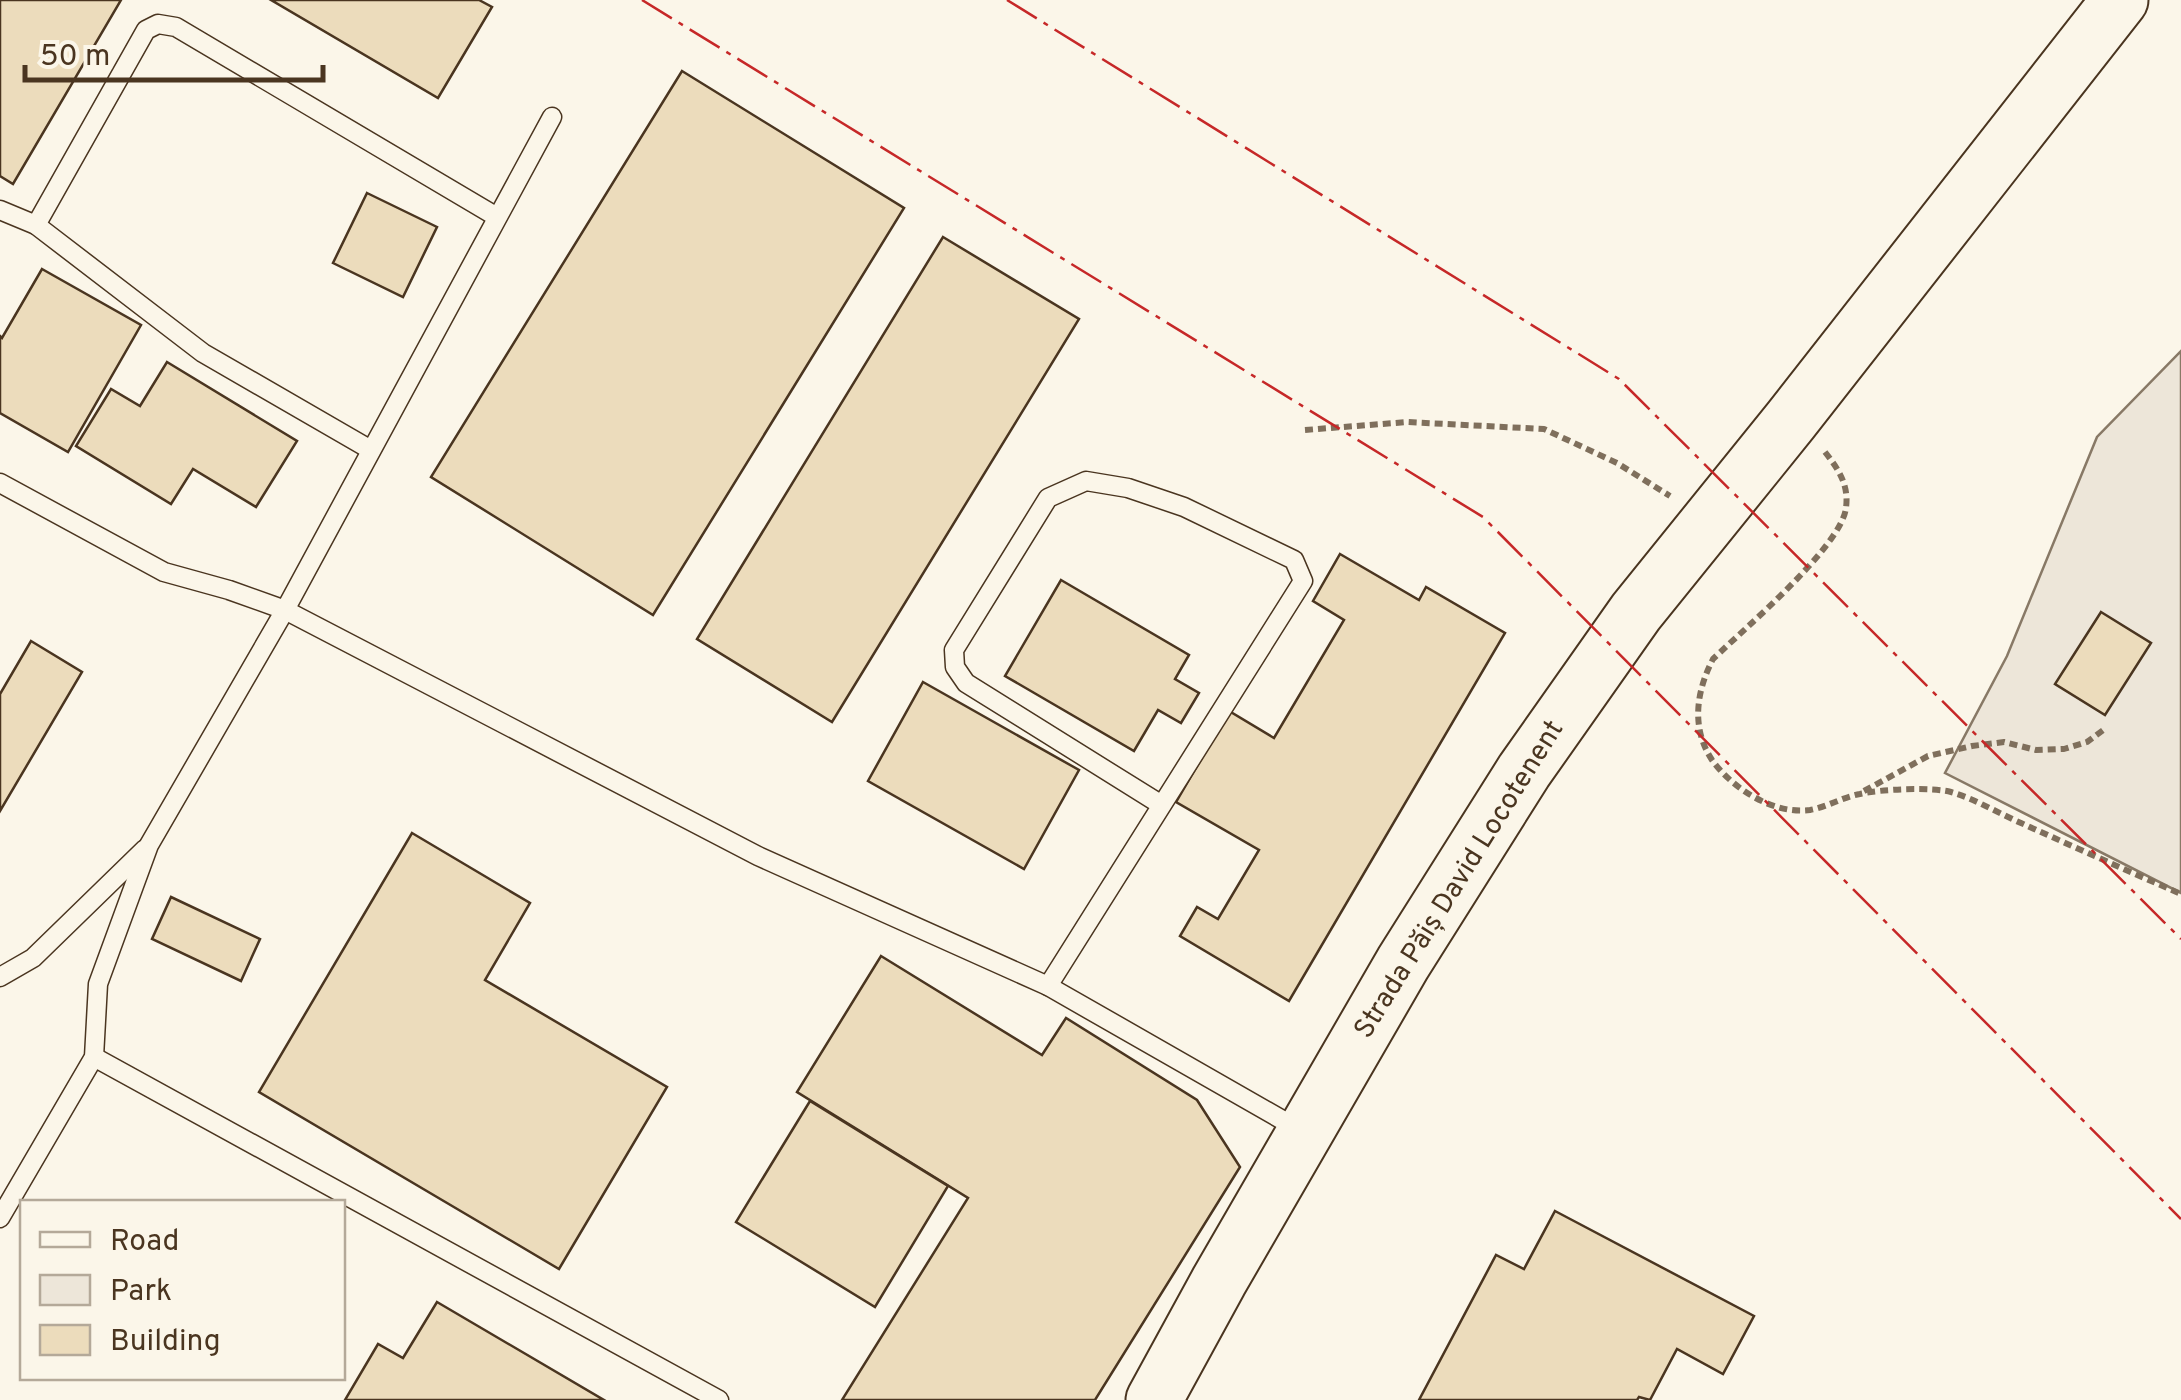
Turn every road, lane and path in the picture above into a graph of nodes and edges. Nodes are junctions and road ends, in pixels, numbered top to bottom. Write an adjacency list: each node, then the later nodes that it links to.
1 (2120, 0): 6 (main road, Strada Păiș David Locotenent)
2 (552, 118): 4 (lane)
3 (0, 210): 5 (lane)
4 (497, 217): 5 (lane); 8 (lane)
5 (36, 224): 8 (lane)
6 (1802, 406): 10 (main road, Strada Păiș David Locotenent); 13 (path)
7 (1305, 430): 10 (path)
8 (370, 450): 11 (lane)
9 (0, 483): 11 (lane)
10 (1709, 522): 20 (main road, Strada Păiș David Locotenent)
11 (285, 610): 15 (lane); 18 (lane)
12 (2106, 728): 13 (path)
13 (1860, 794): 16 (path)
14 (1160, 804): 14 (lane); 18 (lane)
15 (149, 845): 17 (lane); 19 (lane)
16 (2181, 894)
17 (0, 976)
18 (1048, 986): 20 (lane)
19 (94, 1057): 21 (lane); 22 (lane)
20 (1304, 1132): 23 (main road, Strada Păiș David Locotenent)
21 (0, 1218)
22 (719, 1400)
23 (1154, 1400)

